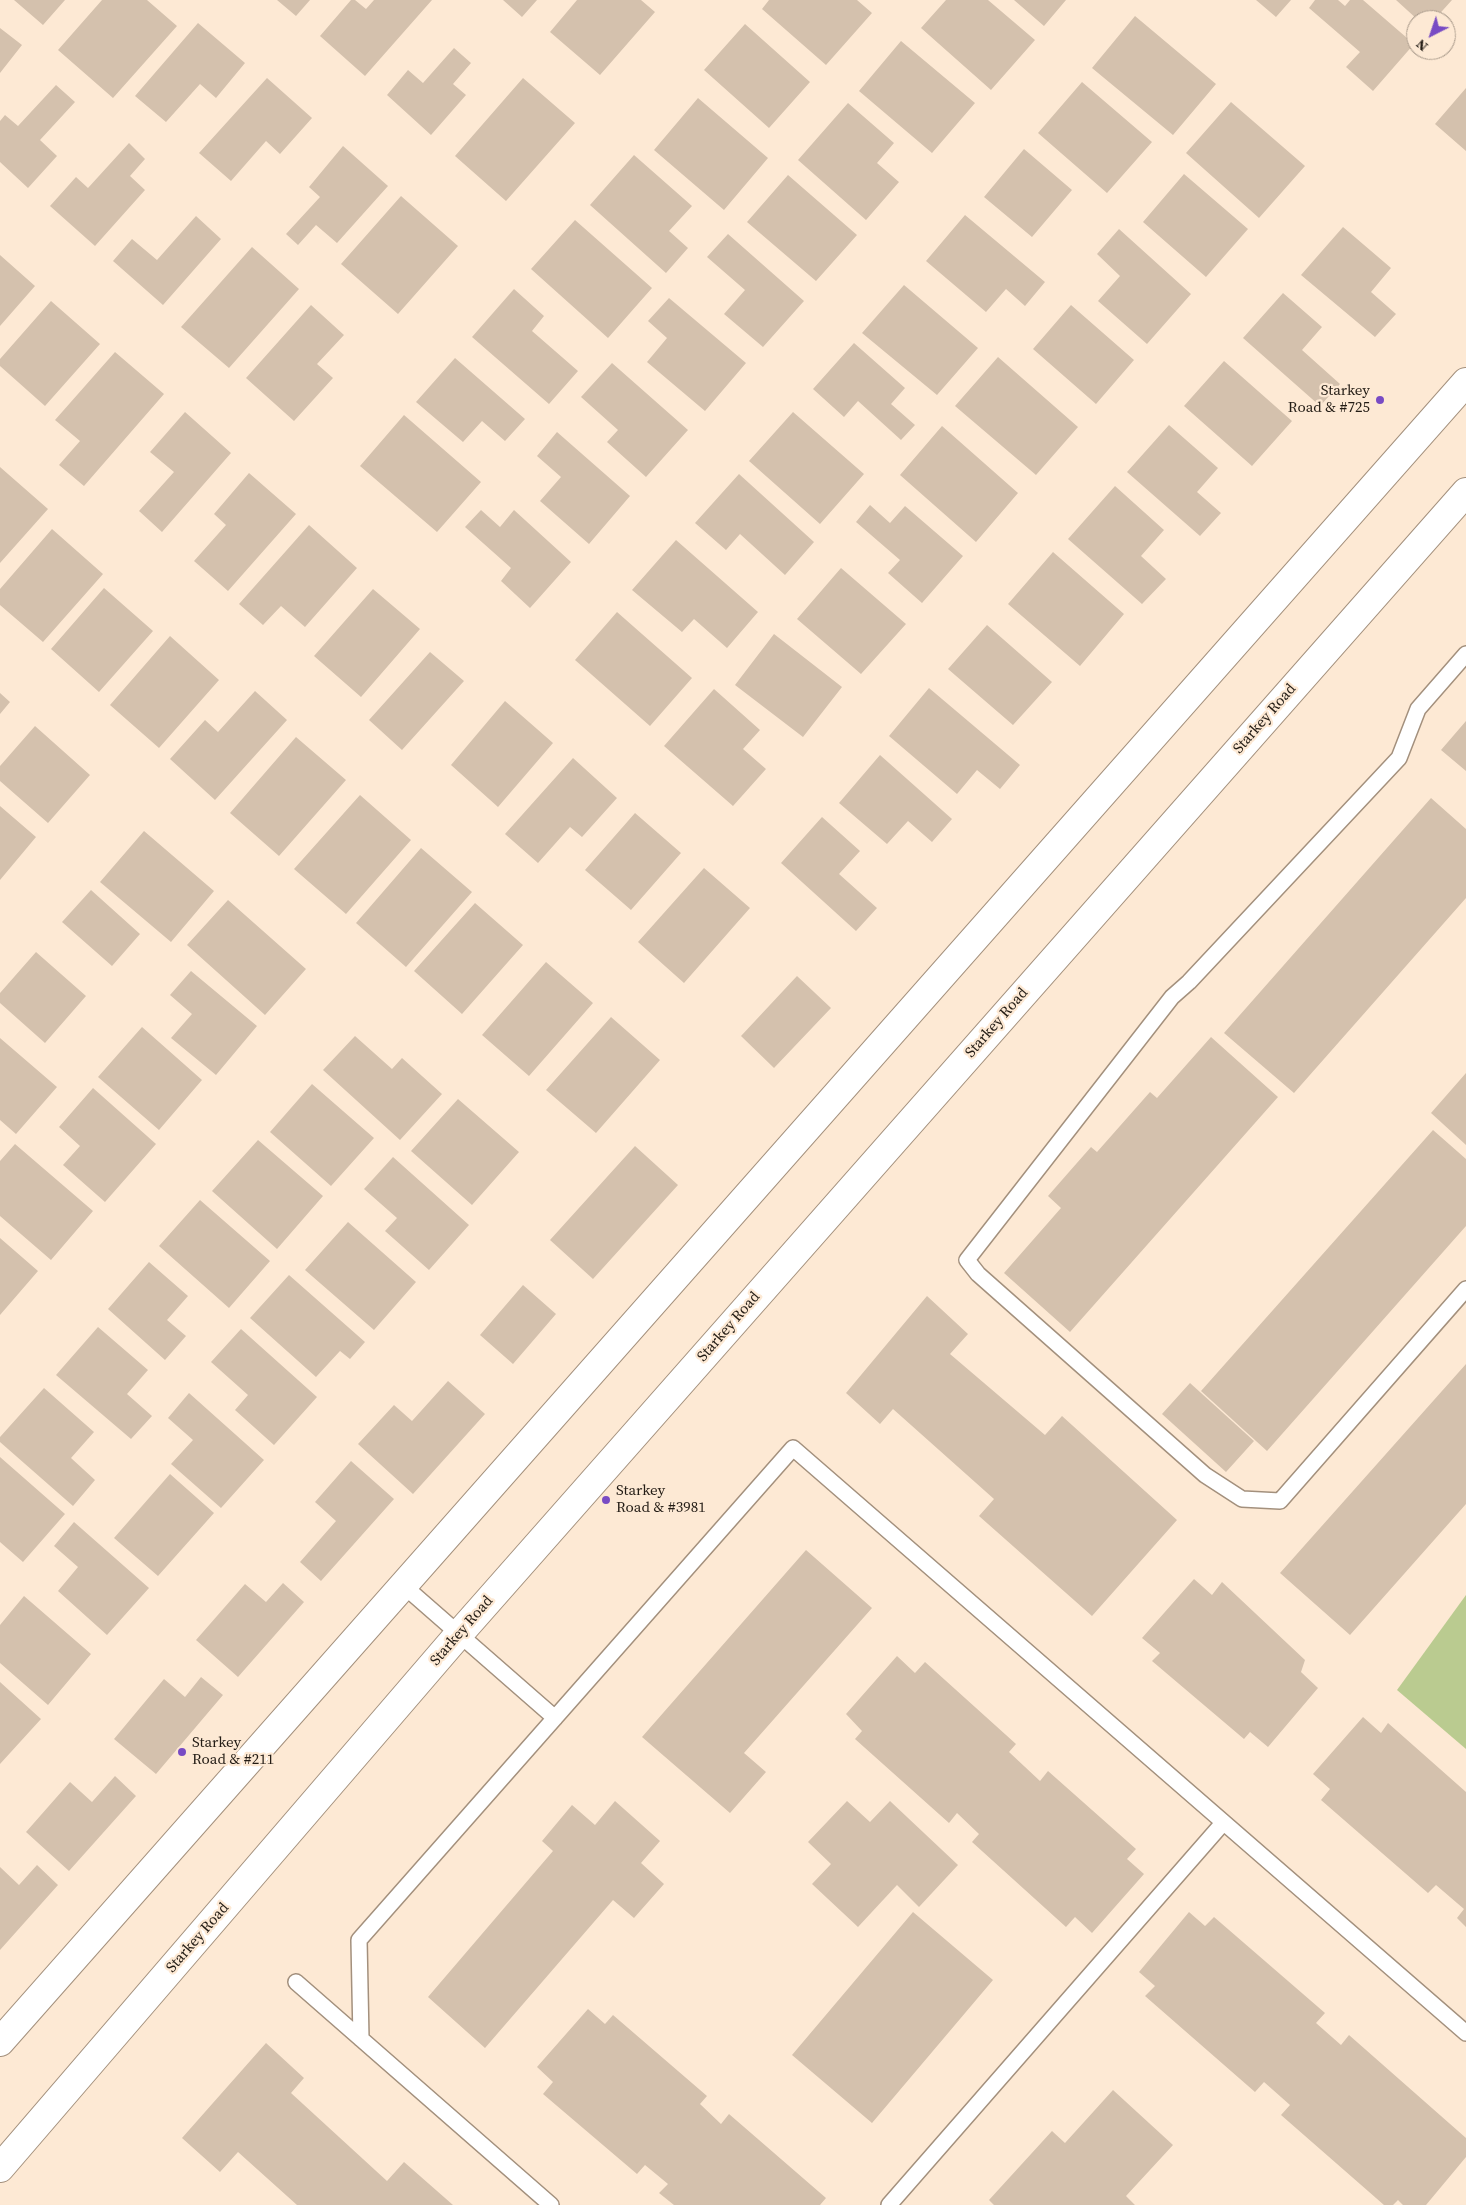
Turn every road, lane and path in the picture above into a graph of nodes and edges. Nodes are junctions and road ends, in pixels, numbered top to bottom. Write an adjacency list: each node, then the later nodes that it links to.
1 (1466, 382): 5 (main road)
2 (1466, 492): 6 (main road, Starkey Road)
3 (1466, 654): 4 (lane)
4 (1466, 1289)
5 (404, 1586): 6 (lane); 12 (main road)
6 (459, 1634): 7 (lane); 13 (main road, Starkey Road)
7 (555, 1718): 8 (lane); 11 (lane)
8 (1223, 1824): 10 (lane); 15 (lane)
9 (296, 1982): 11 (lane)
10 (1466, 2033)
11 (361, 2040): 14 (lane)
12 (0, 2042)
13 (0, 2168)
14 (551, 2205)
15 (889, 2205)

